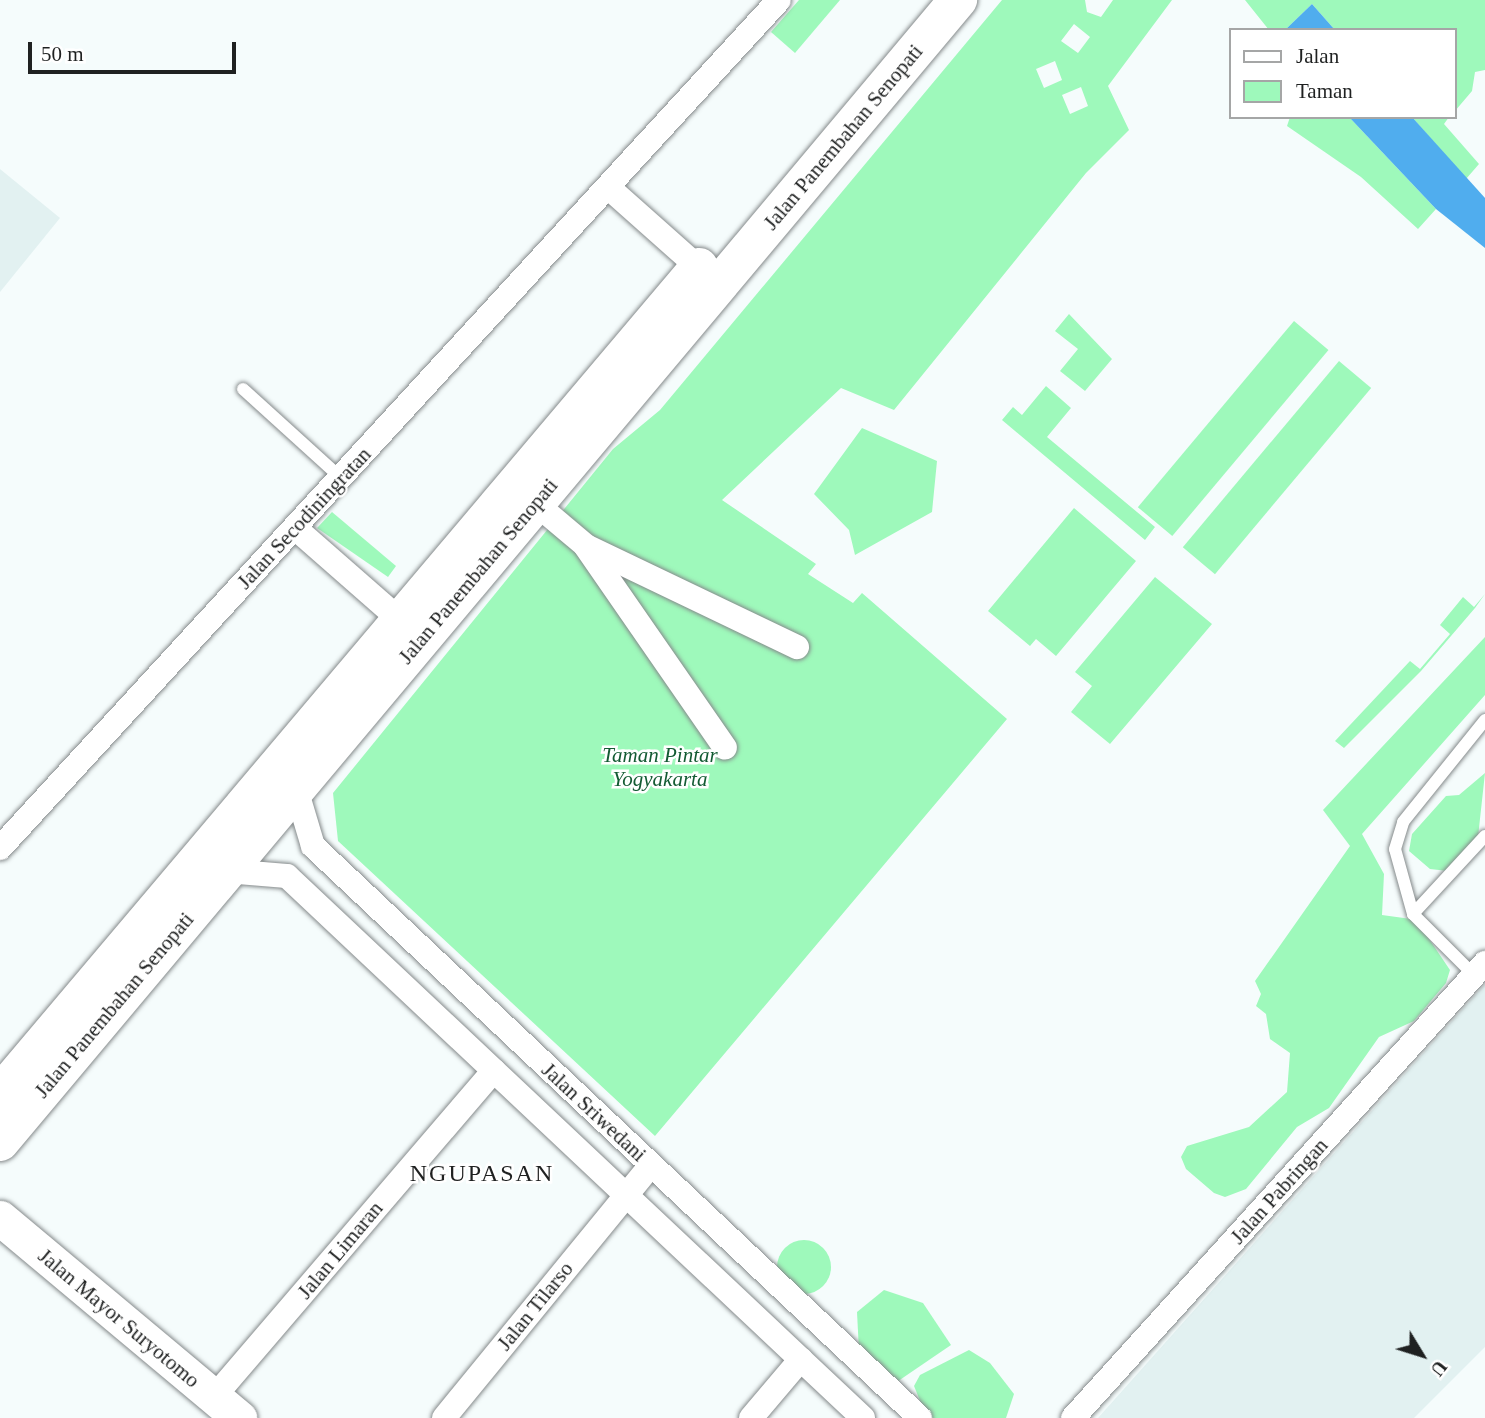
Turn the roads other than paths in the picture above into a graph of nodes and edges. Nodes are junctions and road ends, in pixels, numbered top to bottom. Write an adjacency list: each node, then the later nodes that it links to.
1 (779, 0): 4 (street, Jalan Secodiningratan)
2 (924, 0): 5 (main road, Jalan Panembahan Senopati)
3 (958, 0): 8 (main road, Jalan Panembahan Senopati)
4 (609, 188): 5 (street); 7 (street, Jalan Secodiningratan)
5 (698, 267): 11 (main road, Jalan Panembahan Senopati)
6 (243, 389): 7 (lane)
7 (341, 478): 9 (street, Jalan Secodiningratan)
8 (535, 503): 10 (street); 15 (main road, Jalan Panembahan Senopati)
9 (295, 528): 11 (street); 18 (street, Jalan Secodiningratan)
10 (586, 546): 12 (street); 14 (street)
11 (400, 620): 24 (main road, Jalan Panembahan Senopati)
12 (797, 647)
13 (1485, 720): 21 (lane)
14 (725, 748)
15 (296, 789): 17 (street); 19 (main road, Jalan Panembahan Senopati)
16 (1485, 836): 21 (lane)
17 (313, 846): 20 (street); 26 (street, Jalan Sriwedani)
18 (0, 848)
19 (226, 872): 20 (street); 25 (main road, Jalan Panembahan Senopati)
20 (288, 876): 23 (street, Jalan Sriwedani)
21 (1413, 914): 22 (lane)
22 (1480, 969): 37 (street, Jalan Pabringan)
23 (494, 1070): 27 (street, Jalan Sriwedani); 32 (street, Jalan Limaran)
24 (1, 1091)
25 (0, 1142)
26 (651, 1165): 27 (street, Jalan Tilarso); 29 (street, Jalan Sriwedani)
27 (626, 1195): 30 (street, Jalan Sriwedani); 33 (street, Jalan Tilarso)
28 (0, 1218): 32 (main road, Jalan Mayor Suryotomo)
29 (793, 1298): 30 (street); 36 (street, Jalan Sriwedani)
30 (768, 1328): 31 (street, Jalan Sriwedani)
31 (801, 1359): 34 (street); 35 (street, Jalan Sriwedani)
32 (227, 1408)
33 (444, 1418)
34 (751, 1418)
35 (863, 1418)
36 (920, 1418)
37 (1073, 1418)

